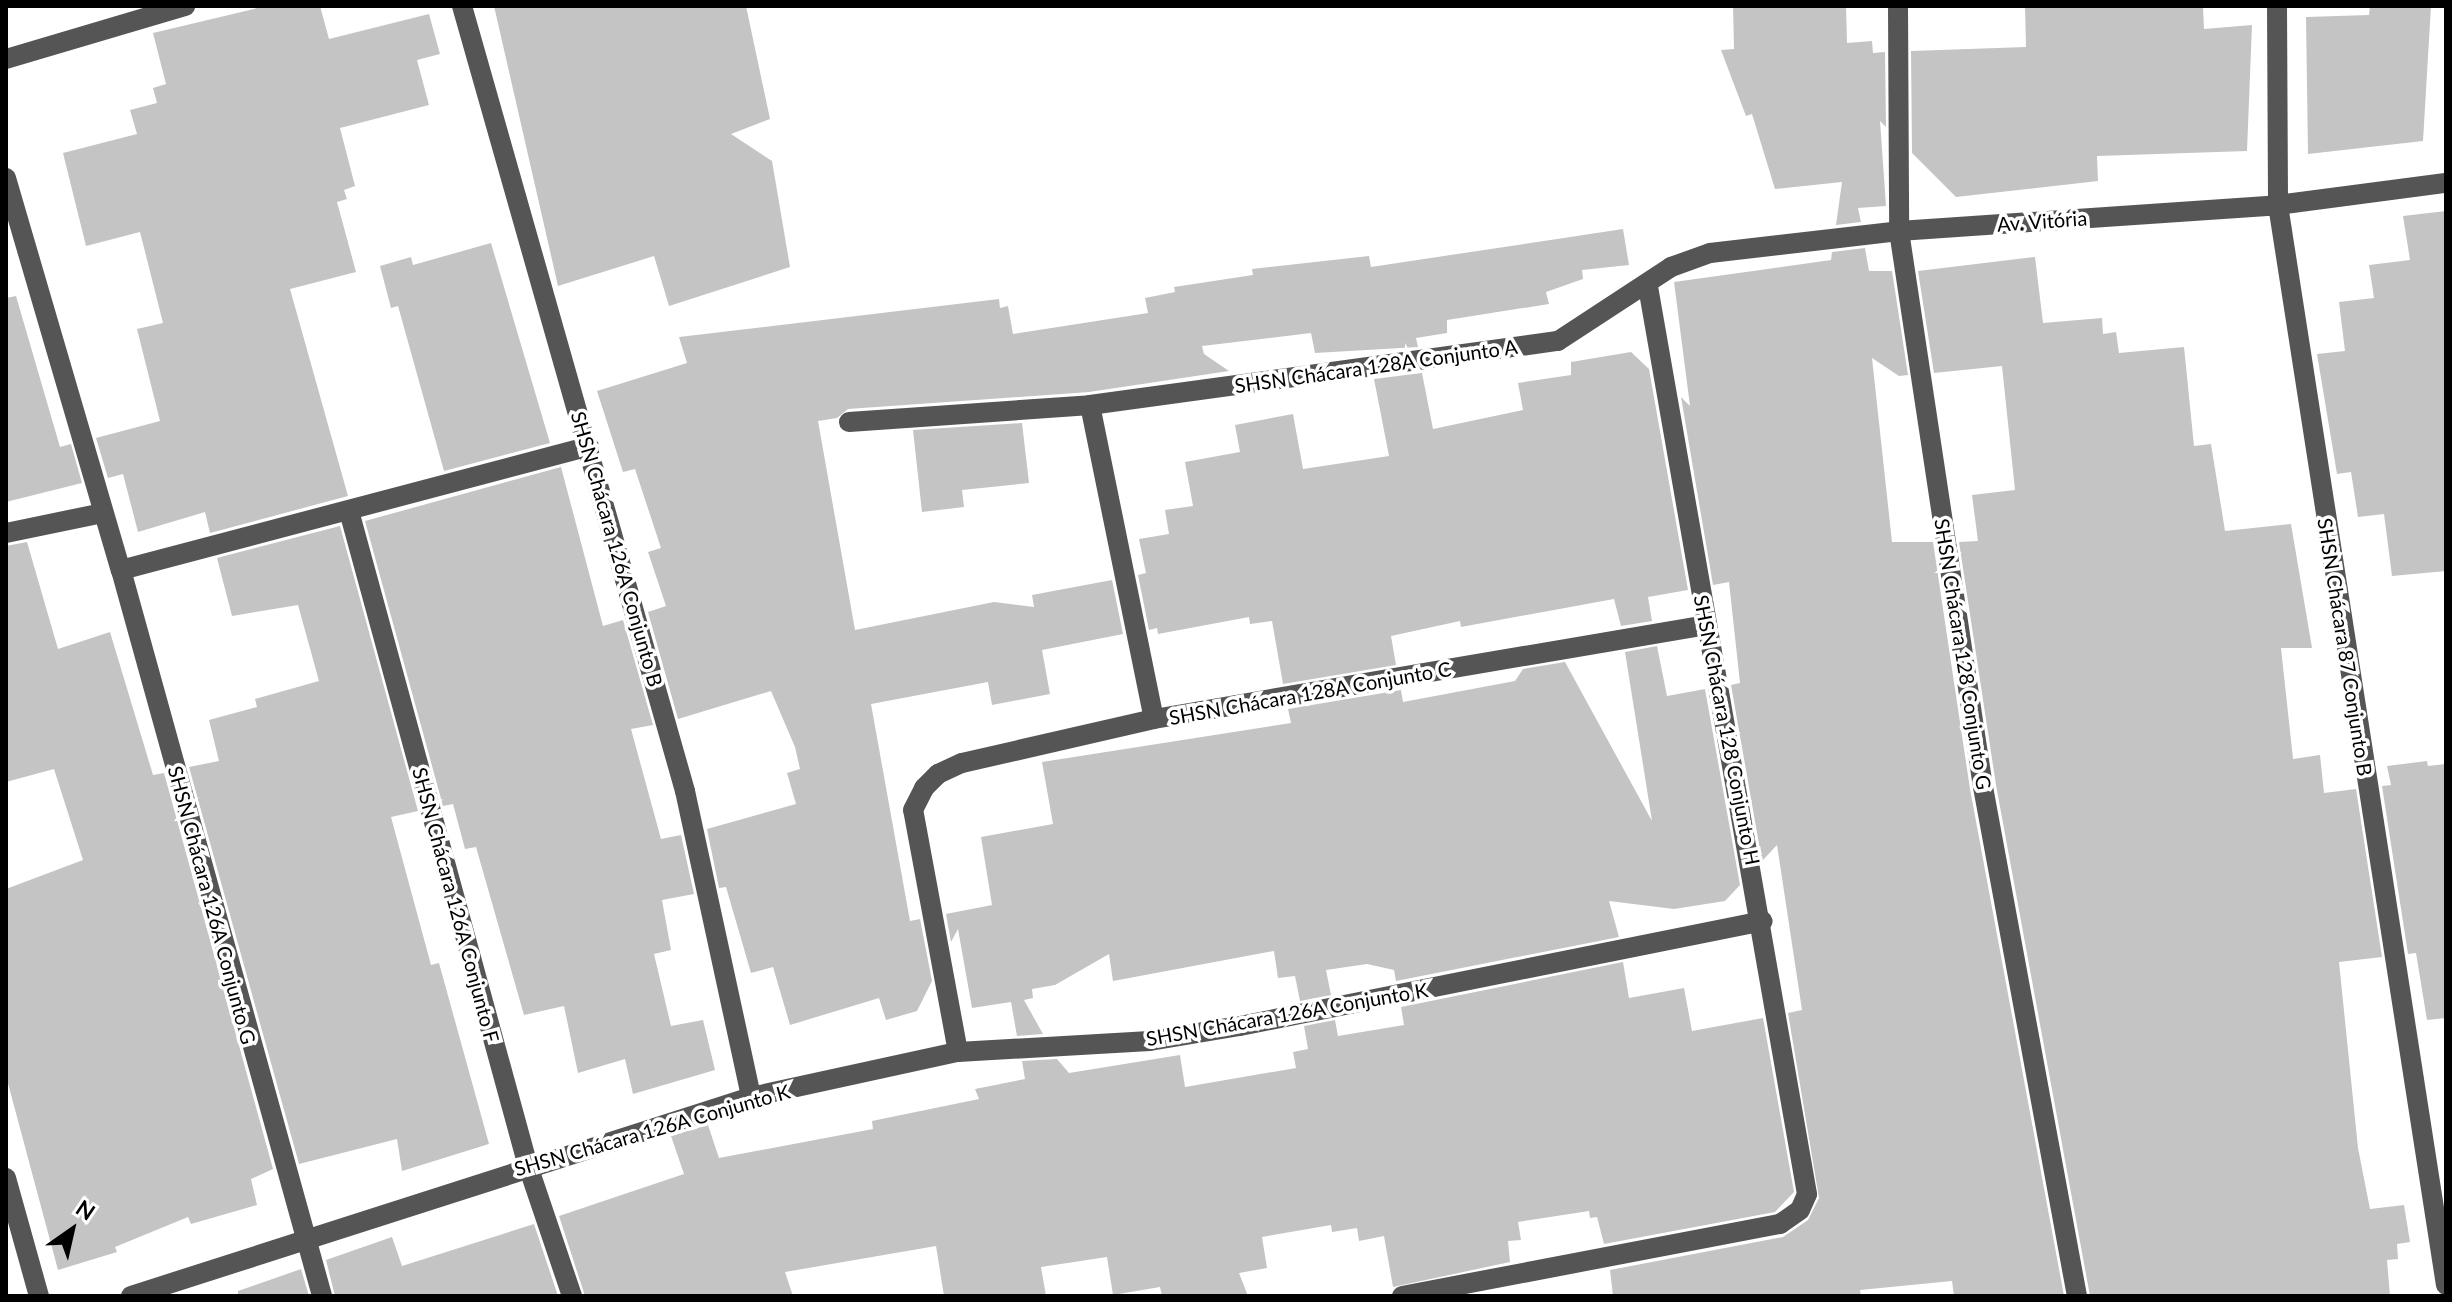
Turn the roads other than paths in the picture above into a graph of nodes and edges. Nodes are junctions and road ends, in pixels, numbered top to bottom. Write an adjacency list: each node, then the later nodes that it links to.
1 (185, 6): 5 (street)
2 (462, 6): 13 (street, SHSN Chácara 126A Conjunto B)
3 (1898, 6): 9 (street, SHSN Chácara 128 Conjunto G)
4 (2277, 6): 8 (street, SHSN Chácara 87 Conjunto B)
5 (6, 59)
6 (6, 178): 15 (street, SHSN Chácara 126A Conjunto G)
7 (2446, 183): 8 (street, Av. Vitória)
8 (2278, 205): 9 (street, Av. Vitória); 26 (street, SHSN Chácara 87 Conjunto B)
9 (1899, 231): 10 (street, Av. Vitória); 32 (street, SHSN Chácara 128 Conjunto G)
10 (1648, 287): 11 (street, SHSN Chácara 128A Conjunto A); 18 (street, SHSN Chácara 128 Conjunto H)
11 (1090, 405): 12 (street, SHSN Chácara 128A Conjunto A); 19 (street)
12 (849, 422)
13 (589, 446): 14 (street); 22 (street, SHSN Chácara 126A Conjunto B)
14 (349, 511): 17 (street); 23 (street, SHSN Chácara 126A Conjunto F)
15 (103, 513): 16 (street); 17 (street, SHSN Chácara 126A Conjunto G)
16 (6, 533)
17 (121, 570): 25 (street, SHSN Chácara 126A Conjunto G)
18 (1706, 625): 19 (street, SHSN Chácara 128A Conjunto C); 20 (street, SHSN Chácara 128 Conjunto H)
19 (1154, 719): 21 (street, SHSN Chácara 128A Conjunto C)
20 (1763, 921): 21 (street, SHSN Chácara 126A Conjunto K); 31 (street, SHSN Chácara 128 Conjunto H)
21 (958, 1052): 22 (street, SHSN Chácara 126A Conjunto K)
22 (751, 1097): 23 (street, SHSN Chácara 126A Conjunto K)
23 (528, 1166): 25 (street, SHSN Chácara 126A Conjunto K); 30 (street, SHSN Chácara 126A Conjunto F)
24 (6, 1178): 27 (street)
25 (304, 1240): 28 (street, SHSN Chácara 126A Conjunto K); 29 (street, SHSN Chácara 126A Conjunto G)
26 (2446, 1285)
27 (39, 1296)
28 (131, 1296)
29 (322, 1296)
30 (572, 1296)
31 (1402, 1296)
32 (2077, 1296)

